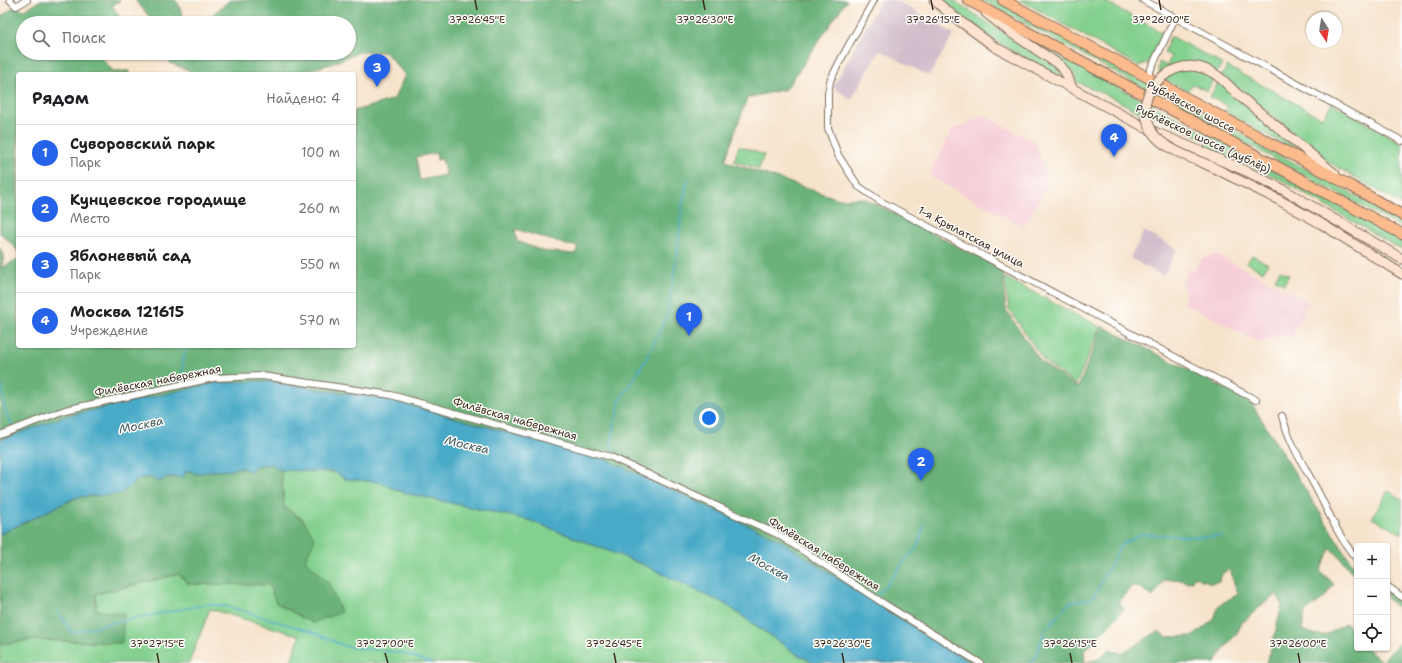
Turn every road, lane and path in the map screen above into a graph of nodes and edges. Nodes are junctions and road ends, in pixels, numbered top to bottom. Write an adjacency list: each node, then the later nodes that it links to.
1 (10, 0): 2 (street)
2 (27, 0)
3 (874, 0): 17 (street, 1-я Крылатская улица)
4 (934, 0): 10 (main road, Рублёвское шоссе (дублёр))
5 (1003, 0): 9 (main road, Рублёвское шоссе)
6 (1144, 0): 8 (street)
7 (969, 1): 10 (main road); 14 (main road, Рублёвское шоссе)
8 (1175, 18): 9 (street); 11 (street)
9 (1147, 77): 12 (main road, Рублёвское шоссе)
10 (1072, 88): 15 (main road, Рублёвское шоссе (дублёр))
11 (1402, 141)
12 (1349, 185): 13 (main road, Рублёвское шоссе); 16 (main road, bridge)
13 (1402, 215)
14 (1402, 234)
15 (1402, 259)
16 (1402, 274)
17 (1256, 400)
18 (1282, 416): 20 (street)
19 (0, 435): 23 (street, Филёвская набережная)
20 (1354, 555)
21 (1390, 588): 22 (street)
22 (1402, 597)
23 (980, 663)

